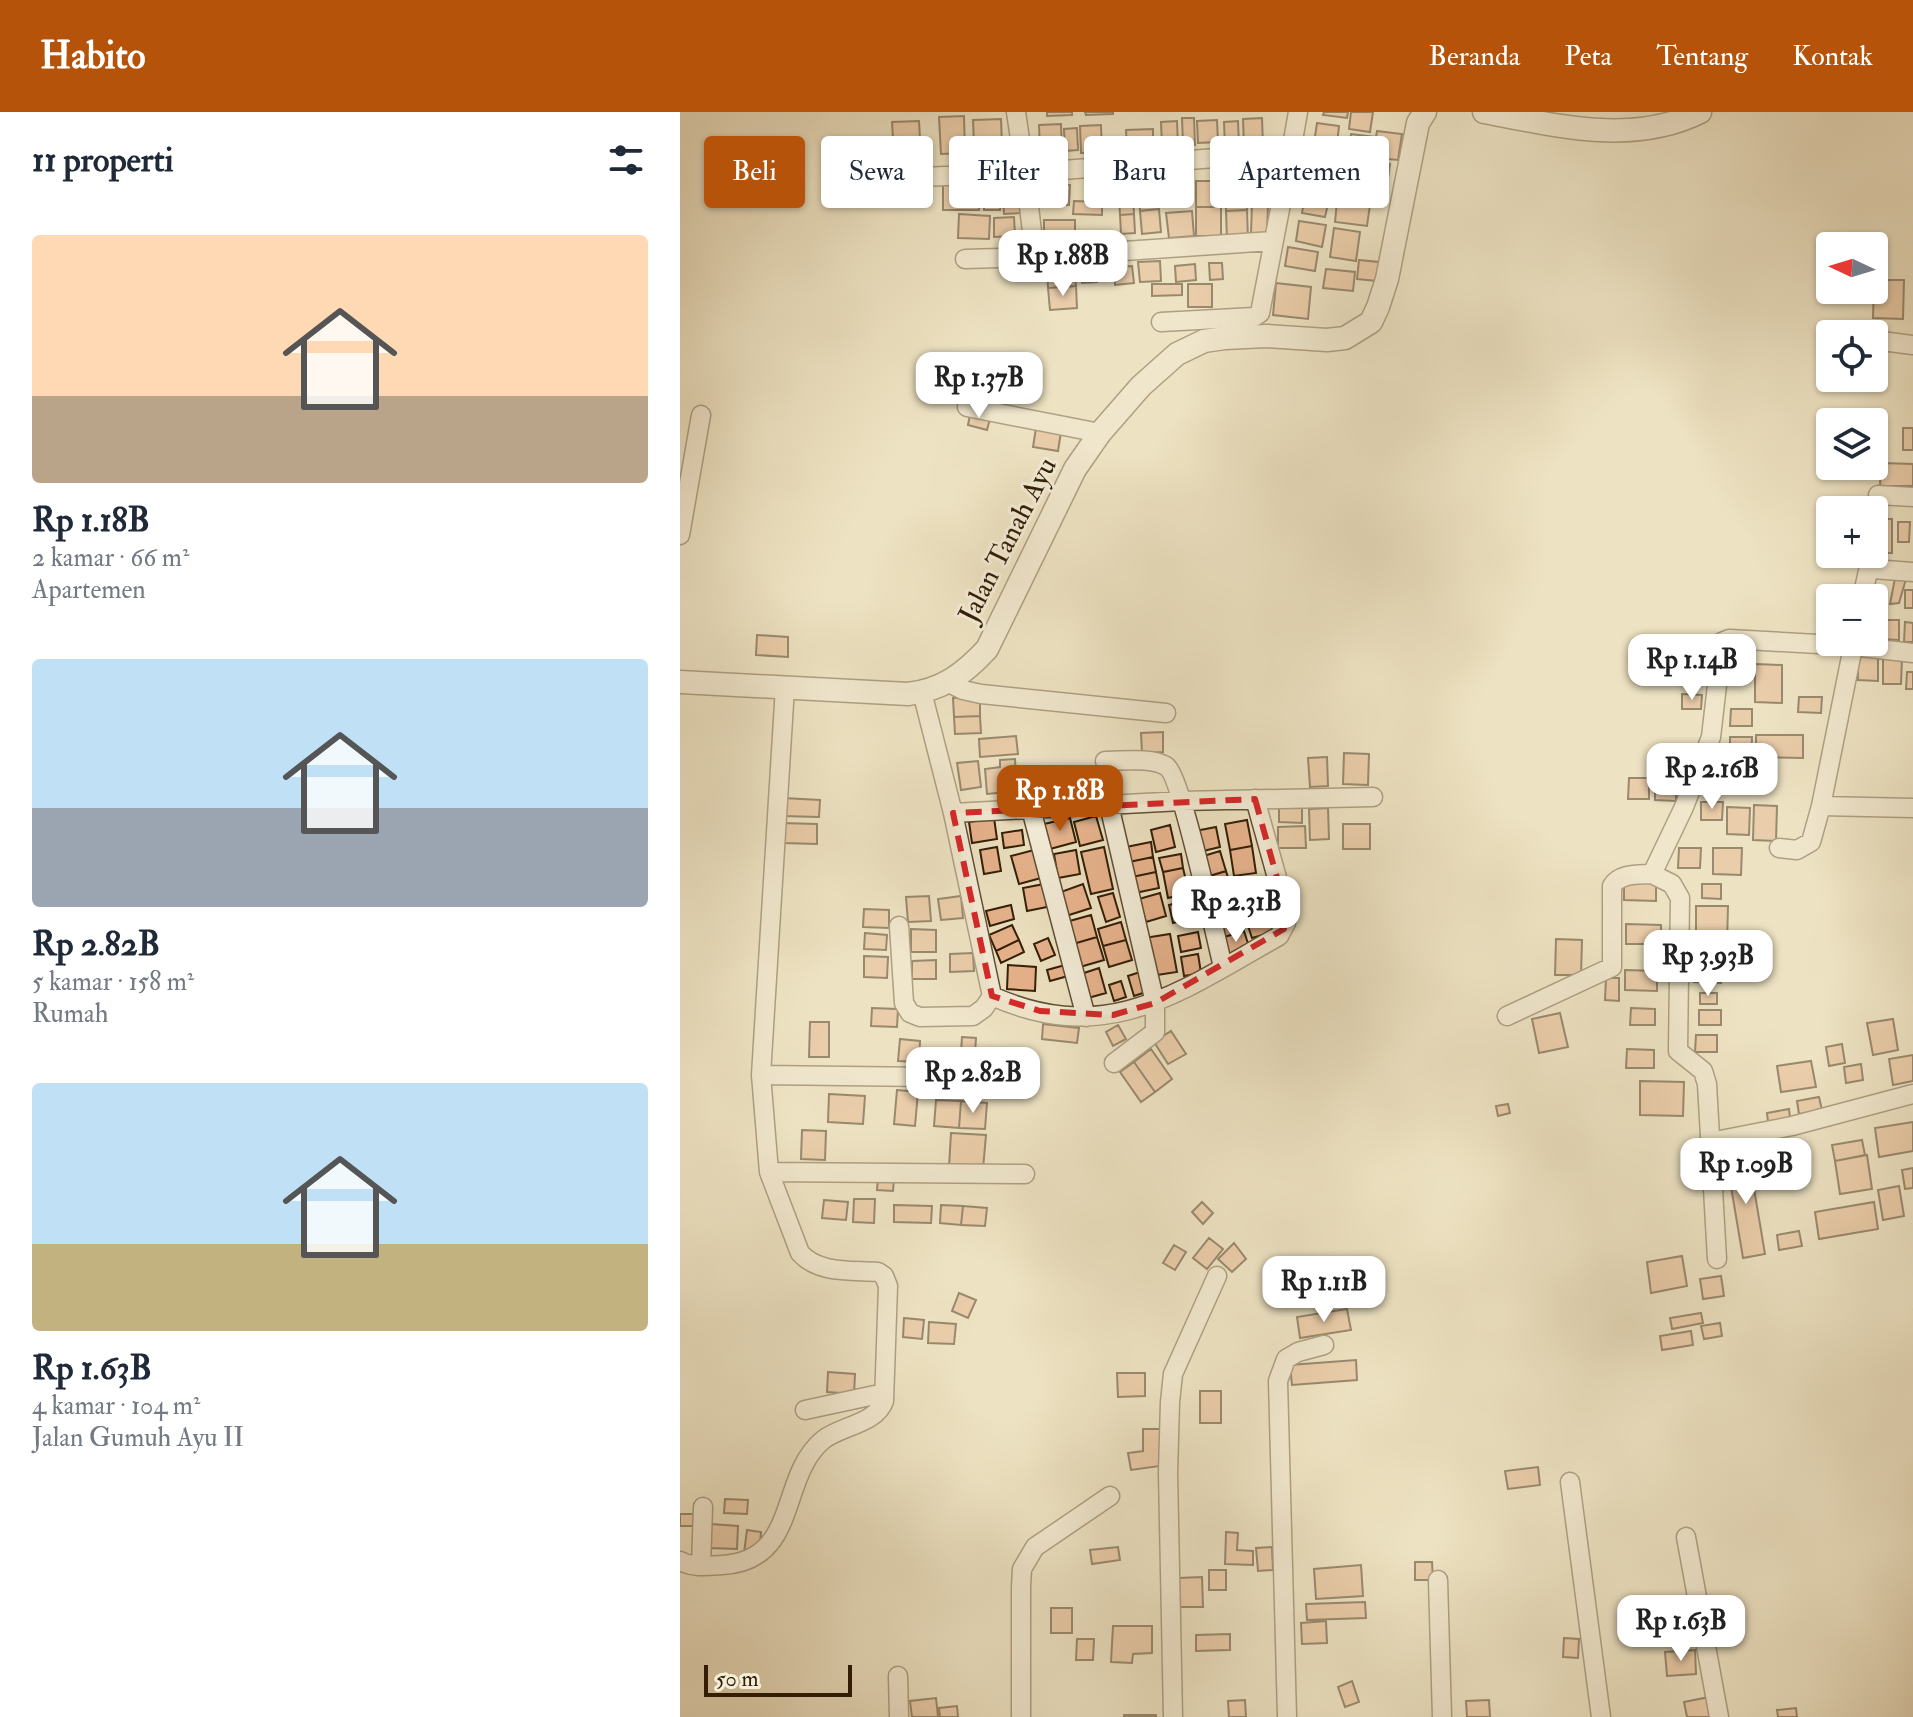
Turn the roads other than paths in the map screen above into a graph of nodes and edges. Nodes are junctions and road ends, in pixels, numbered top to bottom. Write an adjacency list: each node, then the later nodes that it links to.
1 (1016, 112): 6 (street)
2 (1298, 112): 7 (street)
3 (1425, 112): 20 (street, Jalan Tanah Ayu)
4 (1484, 112): 5 (street)
5 (1700, 112)
6 (1020, 136)
7 (1294, 136)
8 (1210, 158): 9 (street)
9 (1068, 170)
10 (1029, 208): 13 (street)
11 (1280, 208): 12 (street)
12 (1273, 241): 13 (street); 15 (street)
13 (1035, 257): 14 (street)
14 (965, 259)
15 (1161, 322)
16 (1888, 342): 17 (street)
17 (1913, 345)
18 (967, 407): 20 (street)
19 (701, 415): 23 (street)
20 (1100, 433): 31 (street, Jalan Tanah Ayu)
21 (1878, 495): 22 (street)
22 (1913, 497)
23 (680, 535)
24 (1913, 572): 25 (street)
25 (1865, 584)
26 (1816, 642): 45 (street)
27 (1888, 649): 28 (street)
28 (1913, 653)
29 (1852, 656): 40 (street)
30 (680, 682): 32 (street, Jalan Tanah Ayu)
31 (949, 683): 33 (street, Jalan Tanah Ayu); 34 (street)
32 (785, 687): 33 (street, Jalan Tanah Ayu); 53 (street)
33 (922, 692): 43 (street)
34 (1166, 713)
35 (1105, 761): 38 (street)
36 (1373, 797): 37 (street)
37 (1255, 799): 38 (street); 47 (street)
38 (1182, 801): 39 (street); 47 (street)
39 (1109, 805): 42 (street); 49 (street)
40 (1821, 806): 41 (street); 44 (street)
41 (1913, 808)
42 (1031, 809): 43 (street); 51 (street)
43 (953, 813): 48 (street)
44 (1779, 848)
45 (1652, 874): 50 (street); 56 (street)
46 (899, 926): 48 (street)
47 (1223, 967): 49 (street)
48 (992, 996): 51 (street)
49 (1155, 1003): 51 (street); 52 (street)
50 (1507, 1016)
51 (1086, 1017)
52 (1114, 1063)
53 (761, 1075): 54 (street); 57 (street)
54 (1012, 1078)
55 (1913, 1094): 56 (street)
56 (1710, 1142): 59 (street)
57 (769, 1172): 58 (street); 62 (street)
58 (1025, 1174)
59 (1717, 1259)
60 (1217, 1276): 73 (street)
61 (1324, 1345): 74 (street)
62 (884, 1393): 63 (street); 68 (street)
63 (805, 1410)
64 (1570, 1482): 76 (street)
65 (1110, 1496): 72 (street)
66 (703, 1507): 68 (street)
67 (1686, 1537): 77 (street)
68 (687, 1565)
69 (1438, 1580): 75 (street)
70 (898, 1676): 71 (street)
71 (899, 1717)
72 (1021, 1717)
73 (1173, 1717)
74 (1287, 1717)
75 (1442, 1717)
76 (1601, 1717)
77 (1719, 1717)

